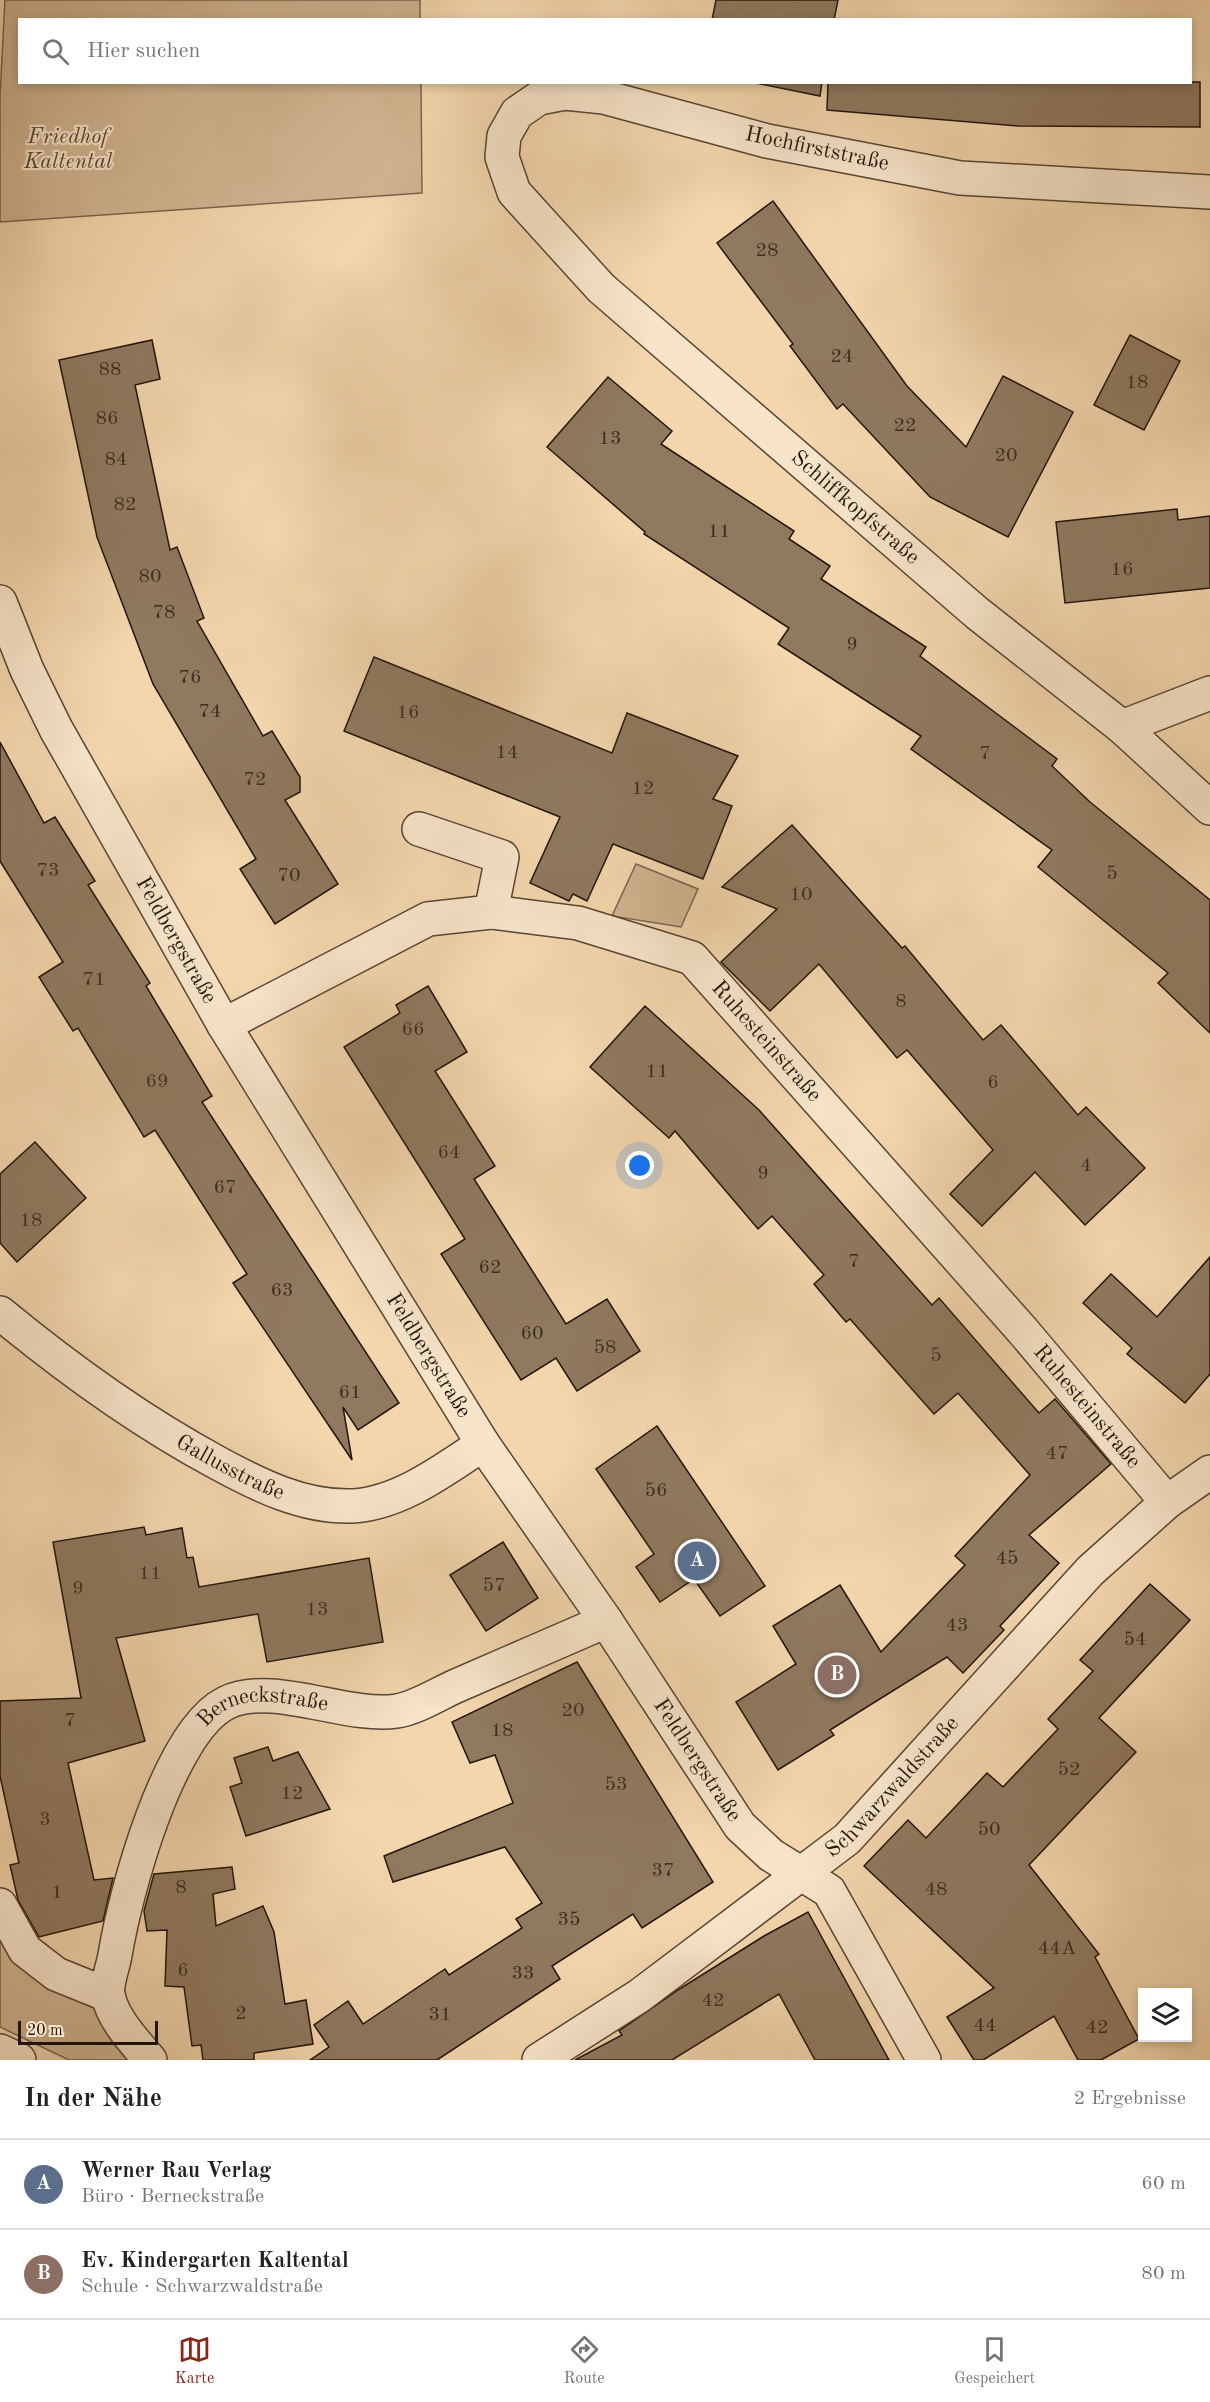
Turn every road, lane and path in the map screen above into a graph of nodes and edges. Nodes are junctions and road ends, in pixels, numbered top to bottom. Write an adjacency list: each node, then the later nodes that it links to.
1 (514, 192): 2 (street, Hochfirststraße); 5 (street, Schliffkopfstraße)
2 (1210, 192)
3 (0, 602): 9 (street, Feldbergstraße)
4 (1210, 693): 5 (street)
5 (1122, 727): 6 (street, Schliffkopfstraße)
6 (1210, 808)
7 (419, 829): 8 (street)
8 (491, 912): 9 (street, Ruhesteinstraße); 13 (street, Ruhesteinstraße)
9 (224, 1024): 11 (street, Feldbergstraße)
10 (0, 1313): 11 (street, Gallusstraße)
11 (483, 1444): 14 (street, Feldbergstraße)
12 (1210, 1472): 13 (street, Schwarzwaldstraße)
13 (1167, 1502): 15 (street, Schwarzwaldstraße)
14 (606, 1621): 15 (street, Feldbergstraße); 17 (street, Berneckstraße)
15 (802, 1874): 21 (street, Schwarzwaldstraße); 22 (street, Feldbergstraße)
16 (0, 1905): 17 (street)
17 (108, 1995): 20 (street)
18 (0, 2051): 19 (street)
19 (19, 2060)
20 (150, 2060)
21 (539, 2060)
22 (924, 2060)

